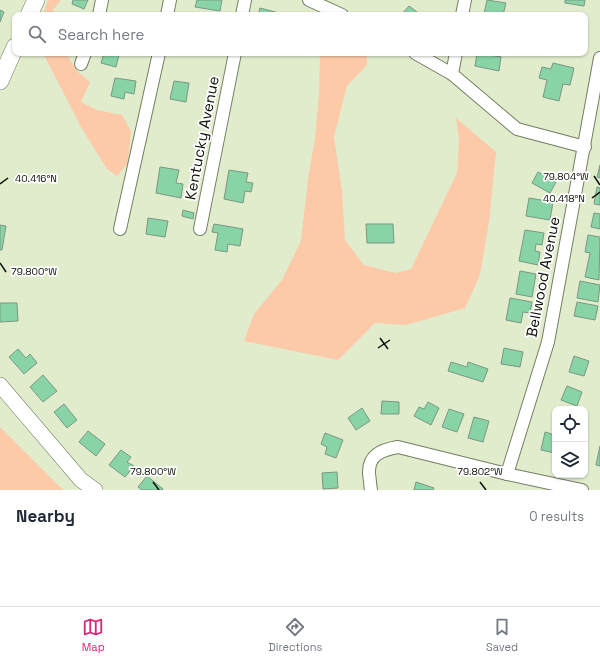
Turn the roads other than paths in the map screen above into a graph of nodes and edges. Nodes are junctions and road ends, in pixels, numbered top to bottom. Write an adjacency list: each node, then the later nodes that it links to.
1 (36, 0): 7 (main road)
2 (102, 0): 8 (street)
3 (170, 0): 9 (street)
4 (245, 0): 10 (street)
5 (309, 0): 11 (street)
6 (465, 0): 12 (street)
7 (30, 12)
8 (100, 12)
9 (168, 12)
10 (243, 12)
11 (335, 12)
12 (463, 12)
13 (12, 54): 20 (main road)
14 (158, 56): 22 (street)
15 (234, 56): 23 (street, Kentucky Avenue)
16 (420, 56): 19 (street)
17 (455, 56): 19 (street)
18 (600, 58): 21 (street, Bellwood Avenue)
19 (452, 74): 21 (street)
20 (0, 81)
21 (584, 147): 25 (street, Bellwood Avenue)
22 (120, 229)
23 (200, 229)
24 (0, 385): 26 (street)
25 (507, 474): 27 (street); 28 (street)
26 (95, 490)
27 (371, 490)
28 (582, 490)

